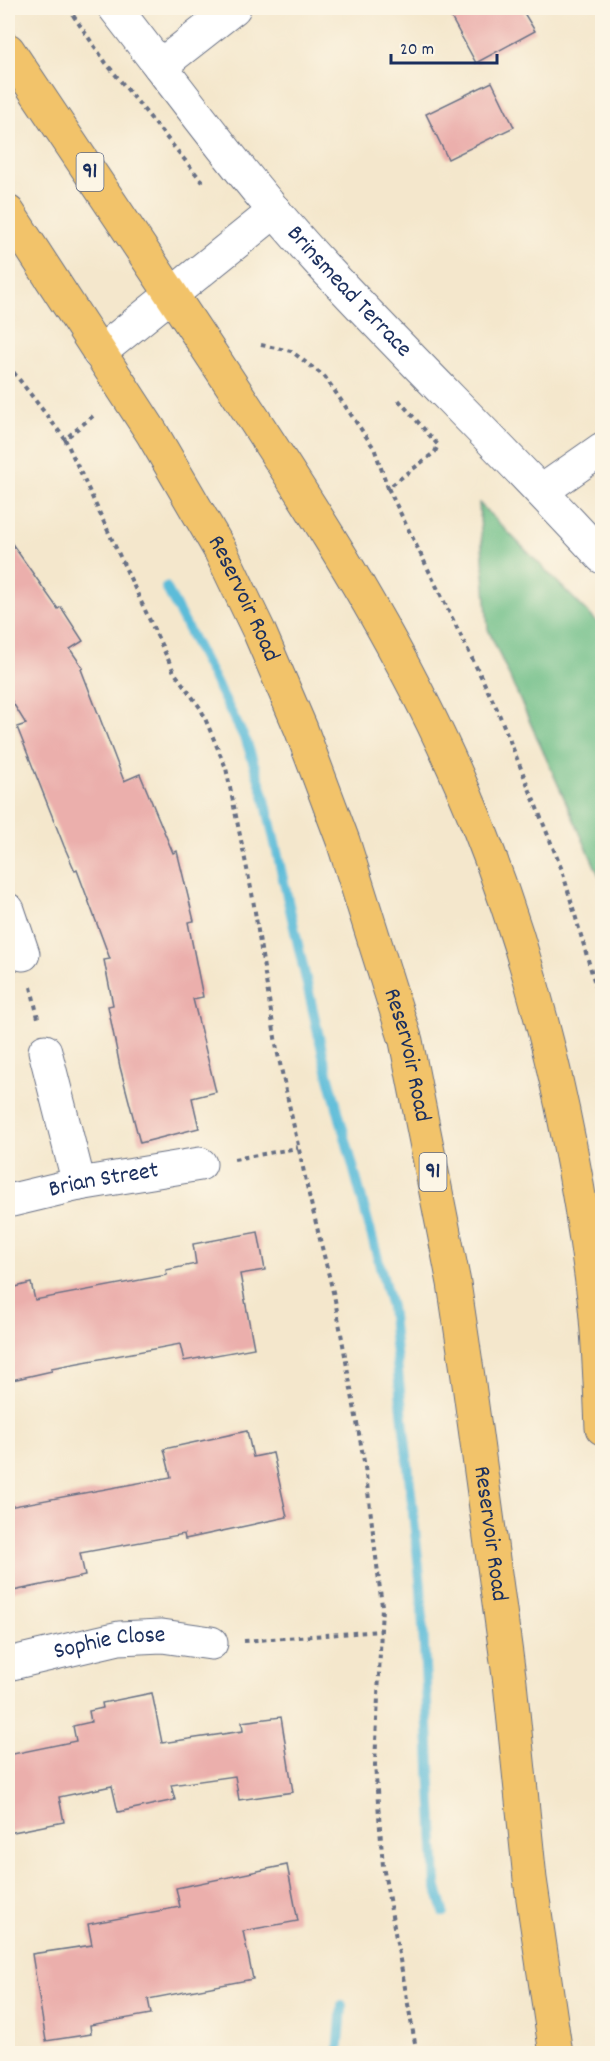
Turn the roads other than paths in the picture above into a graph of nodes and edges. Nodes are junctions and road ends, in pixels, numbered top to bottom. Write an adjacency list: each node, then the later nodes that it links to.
1 (115, 8): 4 (street, Brinsmead Terrace)
2 (234, 8): 4 (street)
3 (8, 50): 7 (main road, 91)
4 (160, 66): 6 (street, Brinsmead Terrace)
5 (8, 212): 8 (main road, Reservoir Road / 91)
6 (275, 212): 7 (street); 10 (street, Brinsmead Terrace)
7 (172, 295): 8 (street); 18 (main road, 91)
8 (99, 353): 21 (main road, Reservoir Road / 91)
9 (603, 449): 10 (street)
10 (542, 491): 11 (street, Brinsmead Terrace)
11 (603, 557)
12 (8, 910): 13 (street)
13 (23, 954)
14 (45, 1051): 16 (street)
15 (200, 1164): 16 (street, Brian Street)
16 (79, 1184): 17 (street, Brian Street)
17 (8, 1201)
18 (603, 1428)
19 (211, 1643): 20 (street, Sophie Close)
20 (8, 1664)
21 (556, 2054)

